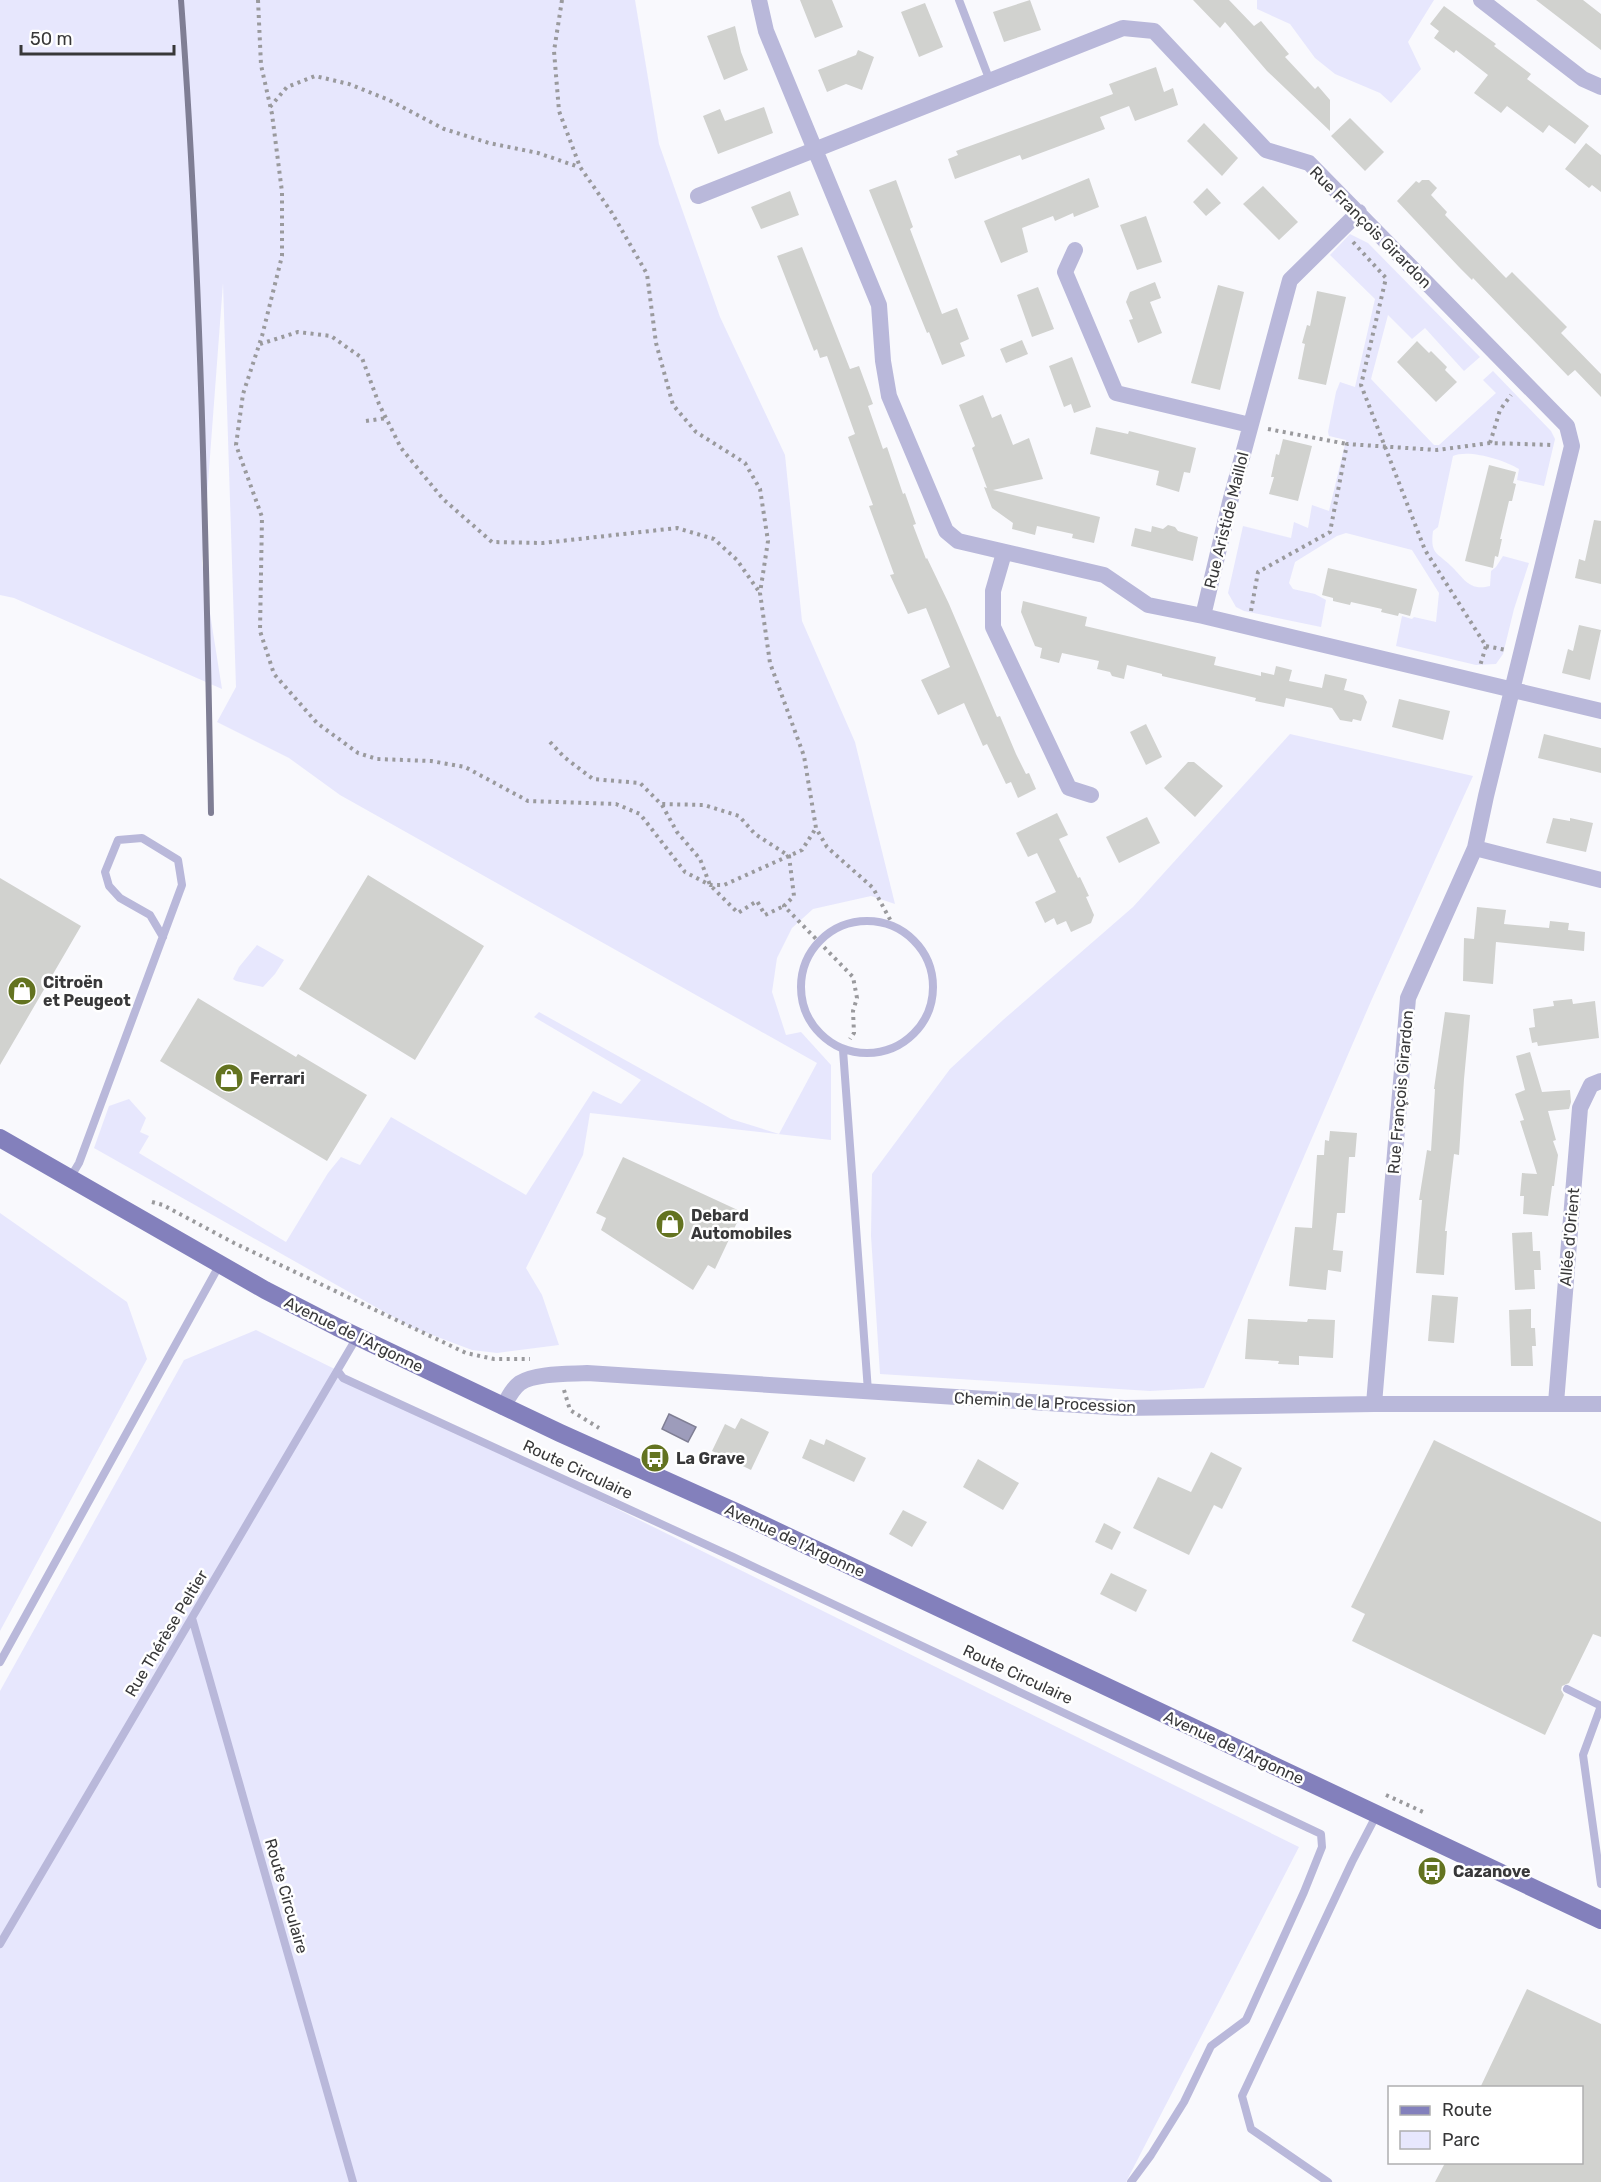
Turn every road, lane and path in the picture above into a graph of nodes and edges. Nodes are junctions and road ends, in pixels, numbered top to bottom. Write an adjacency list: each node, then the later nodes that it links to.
1 (258, 0): 8 (path)
2 (562, 0): 10 (path)
3 (759, 0): 9 (street)
4 (959, 0): 6 (lane)
5 (1481, 0): 7 (street)
6 (990, 81): 9 (street, Rue François Girardon); 12 (street, Rue François Girardon)
7 (1601, 87)
8 (270, 107): 10 (path); 15 (path)
9 (817, 150): 11 (street, Rue François Girardon); 24 (street)
10 (580, 167): 25 (path)
11 (698, 196)
12 (1359, 212): 13 (street, Rue Aristide Maillol); 16 (street, Rue François Girardon)
13 (1340, 228): 19 (street, Rue Aristide Maillol); 23 (path)
14 (1076, 250): 19 (street)
15 (260, 344): 17 (path); 38 (path)
16 (1522, 381): 20 (path); 22 (street, Rue François Girardon)
17 (387, 418): 18 (path); 25 (path)
18 (366, 421)
19 (1250, 425): 21 (path); 26 (street, Rue Aristide Maillol)
20 (1490, 443): 22 (path); 23 (path)
21 (1347, 444): 23 (path); 27 (path)
22 (1572, 446): 29 (street, Rue François Girardon)
23 (1385, 448): 28 (path)
24 (1004, 553): 26 (street); 32 (street)
25 (760, 593): 34 (path)
26 (1203, 616): 27 (street)
27 (1249, 626): 28 (street)
28 (1476, 681): 29 (street)
29 (1513, 689): 30 (street); 35 (street, Rue François Girardon)
30 (1601, 711)
31 (550, 742): 33 (path)
32 (1091, 795)
33 (662, 804): 36 (path); 38 (path)
34 (816, 828): 36 (path); 40 (path)
35 (1475, 848): 37 (street); 54 (street, Rue François Girardon)
36 (789, 856): 38 (path); 39 (path)
37 (1601, 880)
38 (711, 885): 39 (path)
39 (784, 906): 42 (path)
40 (893, 925): 42 (lane); 43 (lane)
41 (163, 937): 41 (lane); 46 (lane)
42 (819, 941): 43 (path); 43 (lane)
43 (843, 1050): 52 (lane)
44 (1601, 1081): 53 (street, Allée d'Orient)
45 (0, 1138): 46 (main road, Avenue de l'Argonne)
46 (70, 1179): 48 (main road, Avenue de l'Argonne)
47 (146, 1200): 51 (path)
48 (220, 1264): 49 (main road, Avenue de l'Argonne); 59 (lane)
49 (357, 1336): 50 (lane, Rue Thérèse Peltier); 56 (main road, Avenue de l'Argonne)
50 (338, 1371): 58 (lane, Rue Thérèse Peltier); 68 (lane, Route Circulaire)
51 (561, 1375): 52 (street, Chemin de la Procession); 56 (street, Chemin de la Procession); 57 (path)
52 (868, 1391): 54 (street, Chemin de la Procession)
53 (1556, 1403): 54 (street, Chemin de la Procession); 55 (street, Chemin de la Procession)
54 (1374, 1404)
55 (1601, 1404)
56 (503, 1407): 62 (main road, Avenue de l'Argonne)
57 (609, 1433)
58 (192, 1618): 66 (lane, Rue Thérèse Peltier); 67 (lane, Route Circulaire)
59 (0, 1662)
60 (1567, 1689): 64 (lane)
61 (1375, 1790): 63 (path)
62 (1377, 1814): 65 (main road, Avenue de l'Argonne); 69 (lane)
63 (1429, 1816)
64 (1601, 1884)
65 (1601, 1920)
66 (0, 1944)
67 (353, 2182)
68 (1131, 2182)
69 (1328, 2182)

